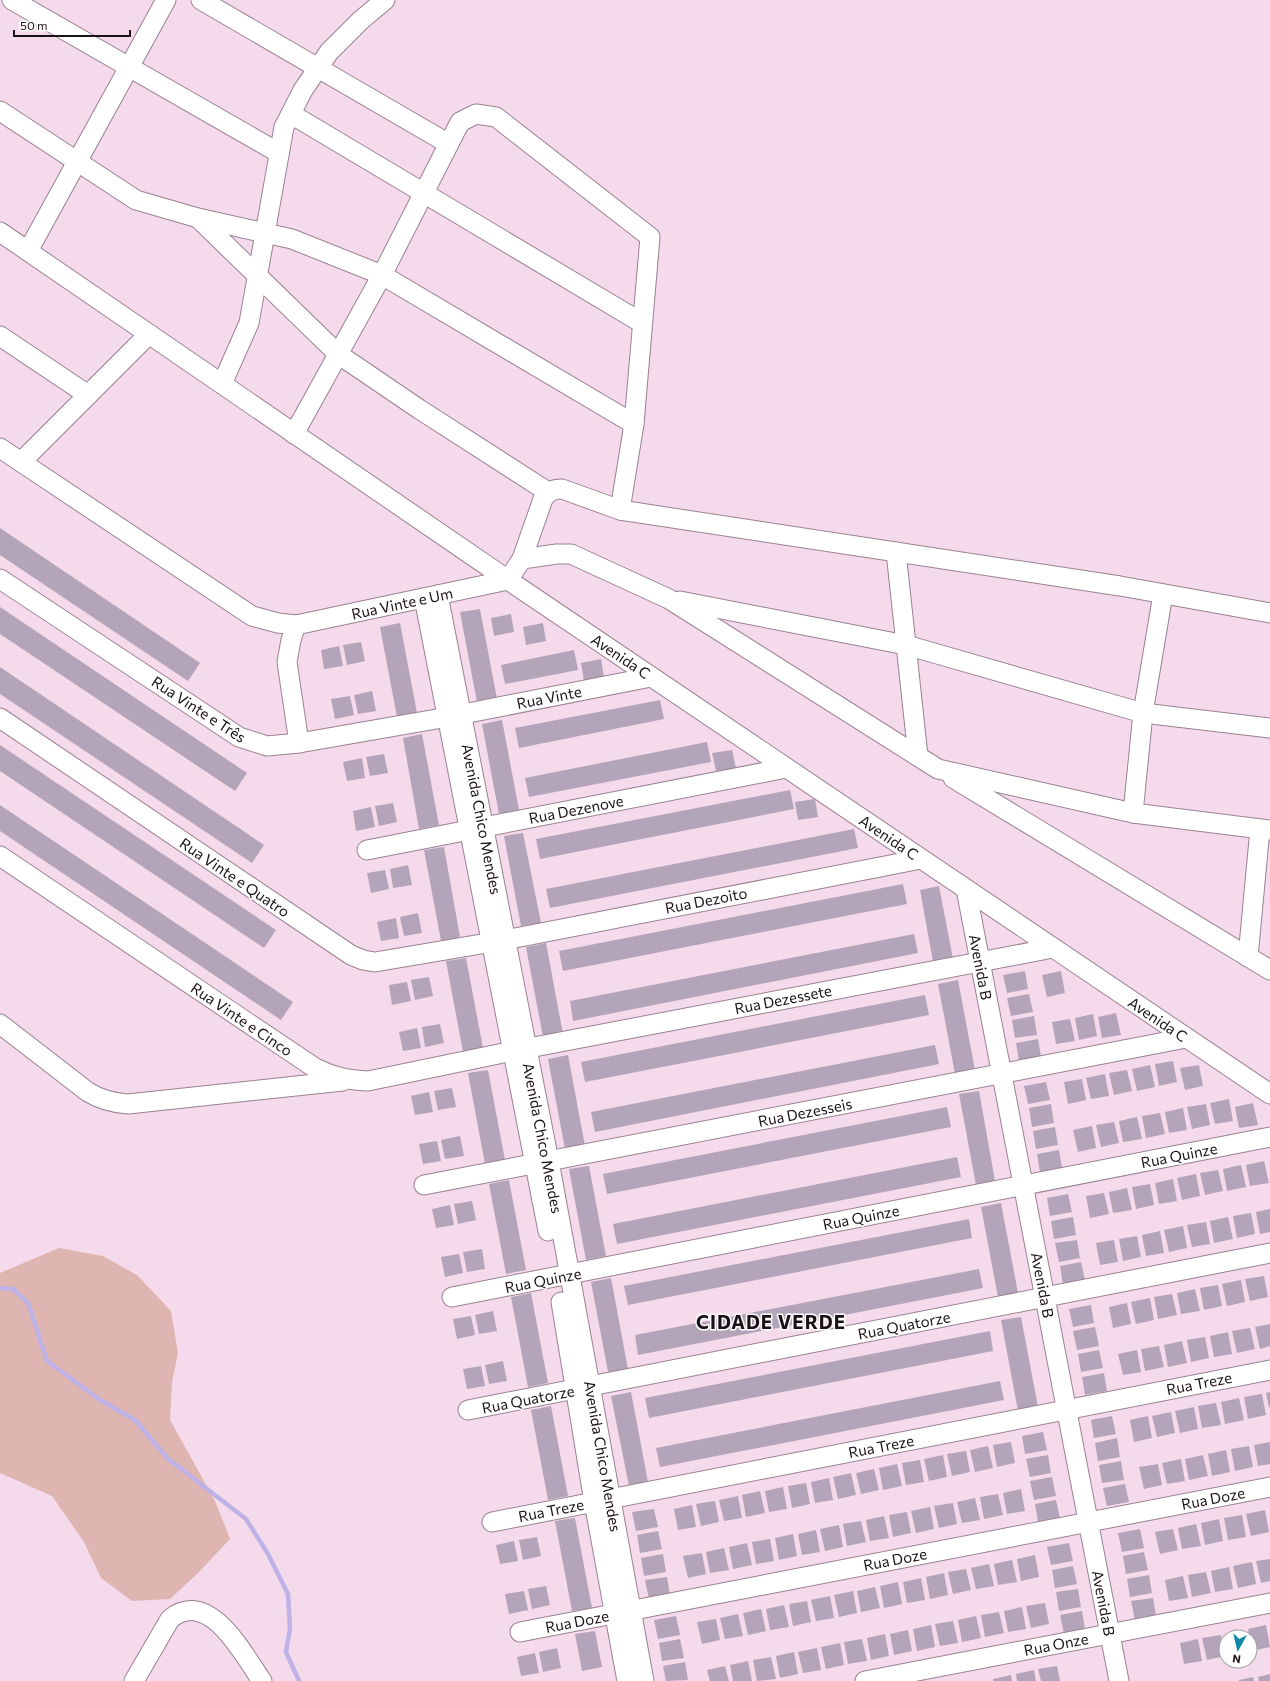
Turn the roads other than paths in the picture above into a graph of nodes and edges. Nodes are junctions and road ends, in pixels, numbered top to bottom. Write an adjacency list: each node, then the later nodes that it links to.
1 (12, 0): 5 (street)
2 (166, 0): 5 (street)
3 (201, 0): 6 (street)
4 (385, 0): 6 (street)
5 (129, 67): 10 (street); 11 (street)
6 (318, 68): 8 (street); 9 (street)
7 (0, 111): 11 (street)
8 (291, 114): 10 (street); 12 (street)
9 (449, 144): 12 (street); 19 (street)
10 (279, 153): 15 (street)
11 (77, 163): 13 (street); 16 (street)
12 (424, 194): 18 (street); 19 (street)
13 (198, 218): 15 (street); 17 (street)
14 (0, 232): 16 (street, Avenida C)
15 (264, 233): 17 (street); 18 (street)
16 (28, 251): 20 (street, Avenida C)
17 (257, 275): 22 (street); 23 (street)
18 (382, 275): 22 (street); 25 (street)
19 (642, 323): 25 (street)
20 (149, 334): 23 (street, Avenida C); 24 (street)
21 (0, 336): 24 (street)
22 (338, 354): 26 (street); 29 (street)
23 (222, 384): 26 (street, Avenida C)
24 (88, 395): 28 (street)
25 (634, 424): 30 (street)
26 (294, 434): 34 (street, Avenida C)
27 (0, 448): 28 (street, Rua Vinte e Um)
28 (21, 462): 39 (street, Rua Vinte e Um)
29 (548, 492): 30 (street); 32 (street)
30 (620, 510): 31 (street)
31 (896, 552): 35 (street); 40 (street)
32 (522, 559): 34 (street); 37 (street)
33 (0, 579): 46 (street, Rua Vinte e Três)
34 (508, 580): 36 (street, Rua Vinte e Um); 41 (street, Avenida C)
35 (1164, 594): 38 (street); 42 (street)
36 (431, 596): 39 (street, Rua Vinte e Um); 43 (street, Avenida Chico Mendes)
37 (669, 599): 40 (street); 47 (street)
38 (1270, 613)
39 (296, 625): 46 (street)
40 (906, 645): 42 (street); 47 (street)
41 (651, 677): 43 (street, Rua Vinte); 48 (street, Avenida C)
42 (1143, 713): 45 (street); 50 (street)
43 (455, 716): 46 (street, Rua Vinte e Três); 51 (street, Avenida Chico Mendes)
44 (0, 718): 57 (street, Rua Vinte e Quatro)
45 (1270, 728)
46 (300, 743)
47 (918, 756): 49 (street)
48 (786, 768): 51 (street, Rua Dezenove); 55 (street, Avenida C)
49 (938, 769): 50 (street); 59 (street)
50 (1133, 813): 52 (street)
51 (477, 828): 53 (street, Rua Dezenove); 57 (street, Avenida Chico Mendes)
52 (1265, 829): 59 (street)
53 (367, 850)
54 (0, 856): 66 (street, Rua Vinte e Cinco)
55 (921, 858): 56 (street, Avenida C); 57 (street, Rua Dezoito)
56 (966, 889): 58 (street, Avenida C); 60 (street, Avenida B)
57 (498, 941): 64 (street, Avenida Chico Mendes)
58 (1053, 948): 60 (street, Rua Dezessete); 63 (street, Avenida C)
59 (1248, 957): 61 (street)
60 (980, 962): 64 (street, Rua Dezessete); 65 (street, Avenida B)
61 (1270, 970)
62 (0, 1024): 66 (street)
63 (1186, 1038): 65 (street, Rua Dezesseis); 67 (street, Avenida C)
64 (520, 1050): 66 (street, Rua Vinte e Cinco); 69 (street, Avenida Chico Mendes)
65 (1002, 1074): 69 (street, Rua Dezesseis); 71 (street, Avenida B)
66 (350, 1080)
67 (1270, 1094)
68 (1270, 1137): 71 (street, Rua Quinze)
69 (542, 1162): 70 (street, Rua Dezesseis); 73 (street, Avenida Chico Mendes)
70 (424, 1185)
71 (1024, 1185): 73 (street, Rua Quinze); 75 (street, Avenida B)
72 (1270, 1253): 75 (street, Rua Quatorze)
73 (563, 1276): 74 (street, Rua Quinze); 77 (street, Avenida Chico Mendes)
74 (452, 1297)
75 (1045, 1297): 77 (street, Rua Quatorze); 78 (street, Avenida B)
76 (1270, 1370): 78 (street, Rua Treze)
77 (584, 1388): 79 (street, Rua Quatorze); 81 (street, Avenida Chico Mendes)
78 (1067, 1409): 81 (street, Rua Treze); 83 (street, Avenida B)
79 (468, 1410)
80 (1270, 1487): 83 (street, Rua Doze)
81 (602, 1500): 82 (street, Rua Treze); 85 (street, Avenida Chico Mendes)
82 (492, 1522)
83 (1088, 1522): 85 (street, Rua Doze); 87 (street, Avenida B)
84 (1270, 1603): 87 (street, Rua Onze)
85 (622, 1612): 86 (street, Rua Doze); 90 (street, Avenida Chico Mendes); 91 (street, Avenida Chico Mendes)
86 (520, 1632)
87 (1110, 1634): 92 (street, Rua Onze); 93 (street, Avenida B)
88 (135, 1681): 89 (street)
89 (262, 1681)
90 (627, 1681)
91 (644, 1681)
92 (865, 1681)
93 (1119, 1681)

